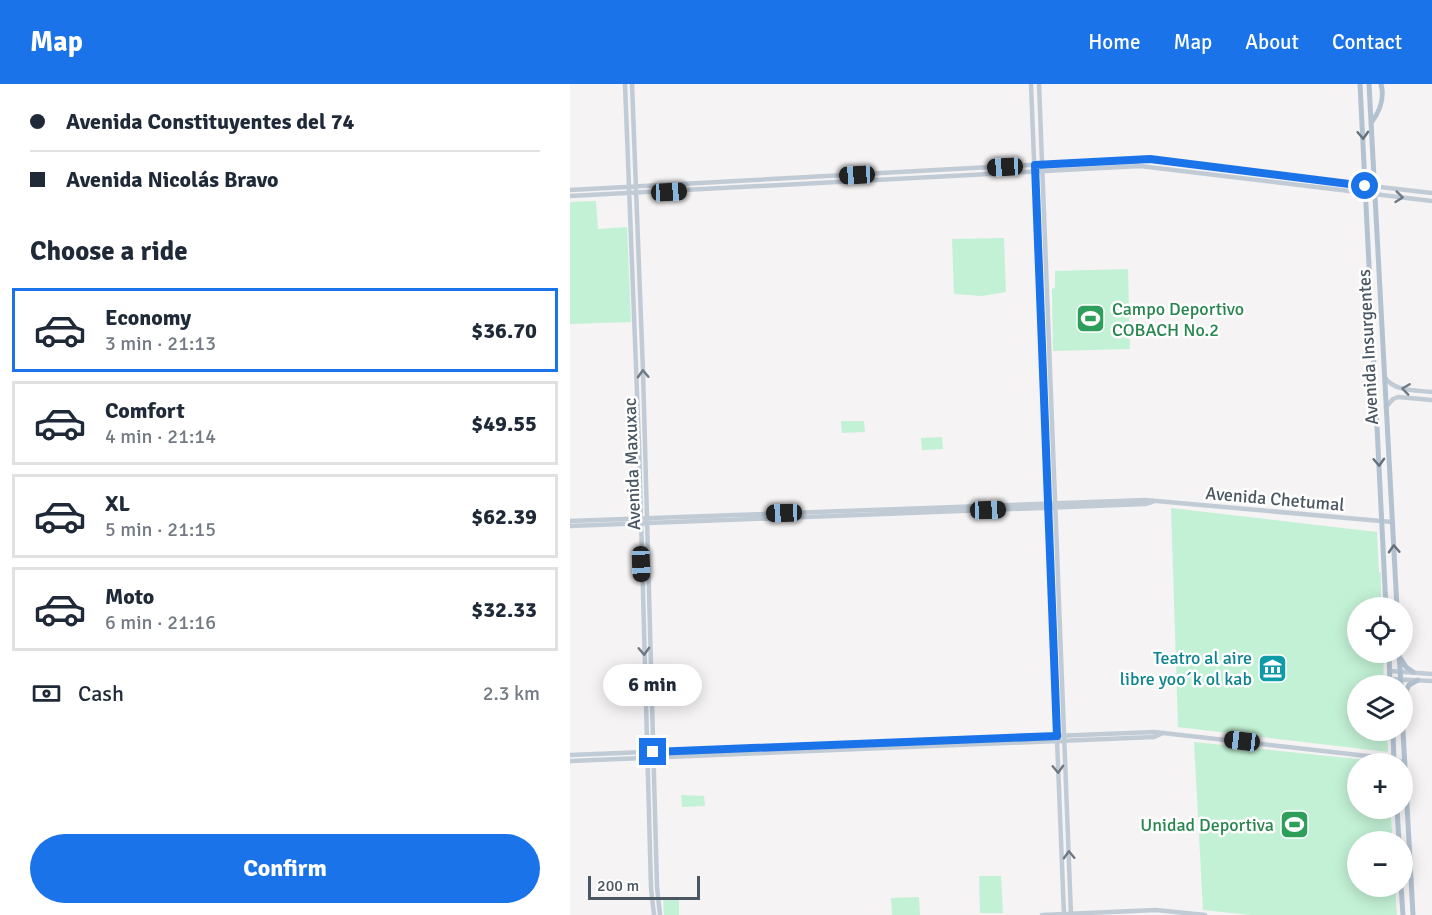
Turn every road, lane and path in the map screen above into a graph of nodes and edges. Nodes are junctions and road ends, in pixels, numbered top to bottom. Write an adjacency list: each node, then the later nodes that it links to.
1 (625, 84): 22 (main road, Avenida Maxuxac)
2 (632, 84): 20 (main road, Avenida Maxuxac)
3 (1031, 84): 8 (main road)
4 (1039, 84): 9 (main road)
5 (1360, 84): 13 (main road, Avenida Insurgentes, one-way to 13)
6 (1369, 84): 10 (main road, Avenida Insurgentes)
7 (1381, 84): 10 (main road)
8 (1032, 101): 9 (main road); 11 (main road)
9 (1040, 101): 12 (main road)
10 (1371, 123): 14 (main road, Avenida Insurgentes)
11 (1033, 137): 12 (main road); 15 (main road)
12 (1041, 137): 16 (main road)
13 (1364, 161): 14 (main road); 19 (main road, Avenida Insurgentes)
14 (1373, 161): 21 (main road, Avenida Insurgentes)
15 (1035, 165): 16 (main road); 18 (main road); 20 (main road)
16 (1042, 165): 17 (main road); 19 (main road)
17 (1042, 171): 18 (main road); 24 (main road); 41 (main road)
18 (1035, 172): 26 (main road); 40 (main road)
19 (1365, 186): 21 (main road); 24 (main road, Avenida Insurgentes)
20 (636, 187): 22 (main road); 26 (main road, Avenida Maxuxac)
21 (1375, 187): 25 (main road); 27 (main road, Avenida Insurgentes)
22 (630, 188): 23 (main road); 26 (main road, Avenida Maxuxac)
23 (570, 190)
24 (1365, 193): 27 (main road); 31 (main road, Avenida Insurgentes)
25 (1432, 193)
26 (633, 194): 28 (main road); 42 (main road, Avenida Maxuxac, one-way to 26); 44 (main road, Avenida Maxuxac)
27 (1375, 194): 29 (main road, one-way to 29); 30 (main road, Avenida Insurgentes)
28 (570, 196)
29 (1432, 201)
30 (1377, 225): 31 (main road); 32 (main road, Avenida Insurgentes)
31 (1367, 226): 37 (main road, Avenida Insurgentes)
32 (1384, 377): 33 (main road, one-way to 32); 35 (main road, Avenida Insurgentes)
33 (1432, 392)
34 (1432, 400): 35 (main road)
35 (1386, 407): 36 (main road, Avenida Insurgentes)
36 (1388, 434): 37 (main road); 39 (main road, Avenida Insurgentes)
37 (1377, 435): 38 (main road, Avenida Insurgentes, one-way to 38)
38 (1380, 482): 39 (main road); 45 (main road, Avenida Insurgentes)
39 (1390, 482): 46 (main road, Avenida Insurgentes)
40 (1048, 505): 41 (main road, Avenida Chetumal); 42 (main road, Avenida Chetumal); 50 (main road)
41 (1055, 505): 45 (main road, Avenida Chetumal); 51 (main road)
42 (647, 520): 44 (main road, Avenida Chetumal); 67 (main road, Avenida Maxuxac)
43 (570, 521): 44 (main road, Avenida Chetumal)
44 (640, 521): 47 (main road, Avenida Chetumal); 69 (main road, Avenida Maxuxac, one-way to 69)
45 (1382, 522): 46 (main road, Avenida Chetumal); 48 (main road, Avenida Insurgentes)
46 (1392, 522): 49 (main road, Avenida Insurgentes, one-way to 46)
47 (570, 526)
48 (1385, 597)
49 (1396, 597)
50 (1053, 636): 51 (main road); 65 (main road)
51 (1060, 636): 66 (main road)
52 (1390, 663): 55 (main road)
53 (1400, 663): 56 (main road)
54 (1404, 663): 57 (main road)
55 (1390, 671): 56 (main road); 59 (main road)
56 (1400, 672): 57 (main road); 60 (main road)
57 (1413, 672): 58 (main road)
58 (1432, 674)
59 (1390, 675)
60 (1400, 675)
61 (1418, 680): 62 (main road); 63 (main road); 64 (main road)
62 (1413, 681)
63 (1432, 681)
64 (1413, 683)
65 (1057, 738): 66 (main road); 67 (main road); 78 (main road, one-way to 78)
66 (1064, 738): 70 (main road); 74 (main road, one-way to 66)
67 (653, 754): 69 (main road); 76 (main road, Avenida Maxuxac)
68 (570, 755): 69 (main road)
69 (646, 755): 71 (main road); 75 (main road, Avenida Maxuxac)
70 (1347, 755)
71 (570, 761)
72 (1408, 819): 81 (main road)
73 (1402, 897): 80 (main road)
74 (1071, 914): 78 (main road); 79 (main road)
75 (654, 915)
76 (660, 915)
77 (1042, 915): 78 (main road)
78 (1064, 915)
79 (1205, 915)
80 (1403, 915)
81 (1413, 915)

